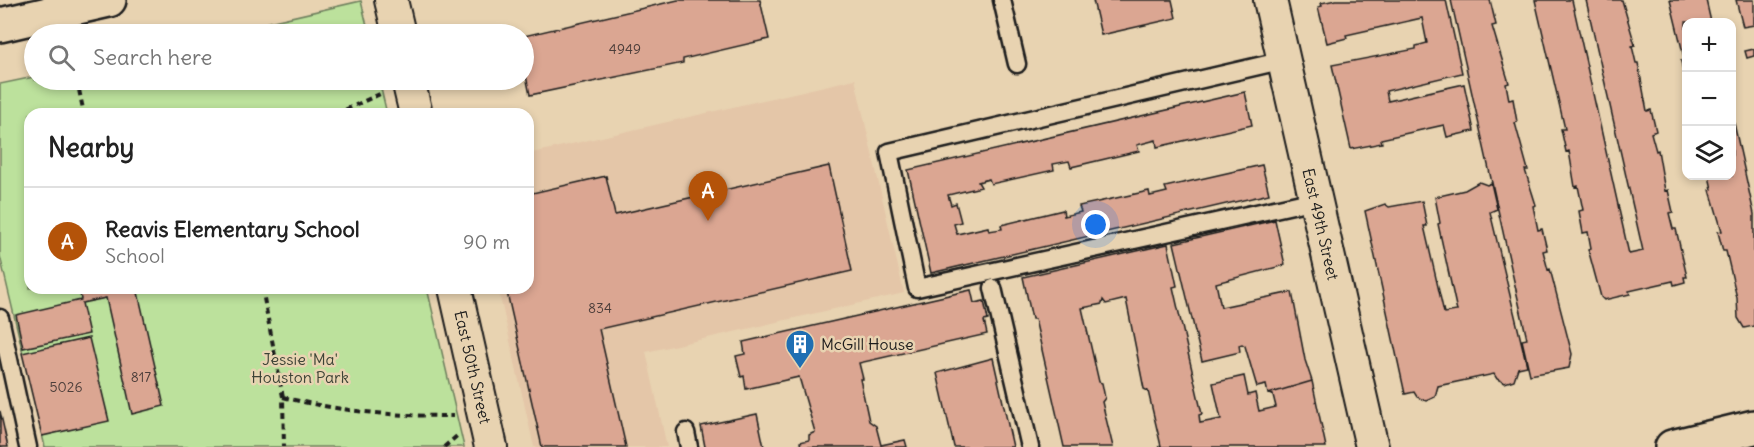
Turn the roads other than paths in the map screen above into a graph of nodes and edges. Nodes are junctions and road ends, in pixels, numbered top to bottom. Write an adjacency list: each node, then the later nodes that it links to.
1 (109, 0): 6 (main road)
2 (391, 0): 5 (street)
3 (1002, 0): 8 (lane)
4 (1275, 1): 7 (street, East 49th Street)
5 (397, 24)
6 (0, 25)
7 (1284, 60): 9 (street, East 49th Street); 9 (lane)
8 (1017, 64)
9 (1315, 200): 17 (street, East 49th Street)
10 (993, 288): 16 (lane)
11 (456, 294): 15 (street, East 50th Street)
12 (0, 318): 14 (lane)
13 (1754, 427): 18 (main road)
14 (28, 447)
15 (491, 447)
16 (1030, 447)
17 (1372, 447)
18 (1672, 447)

